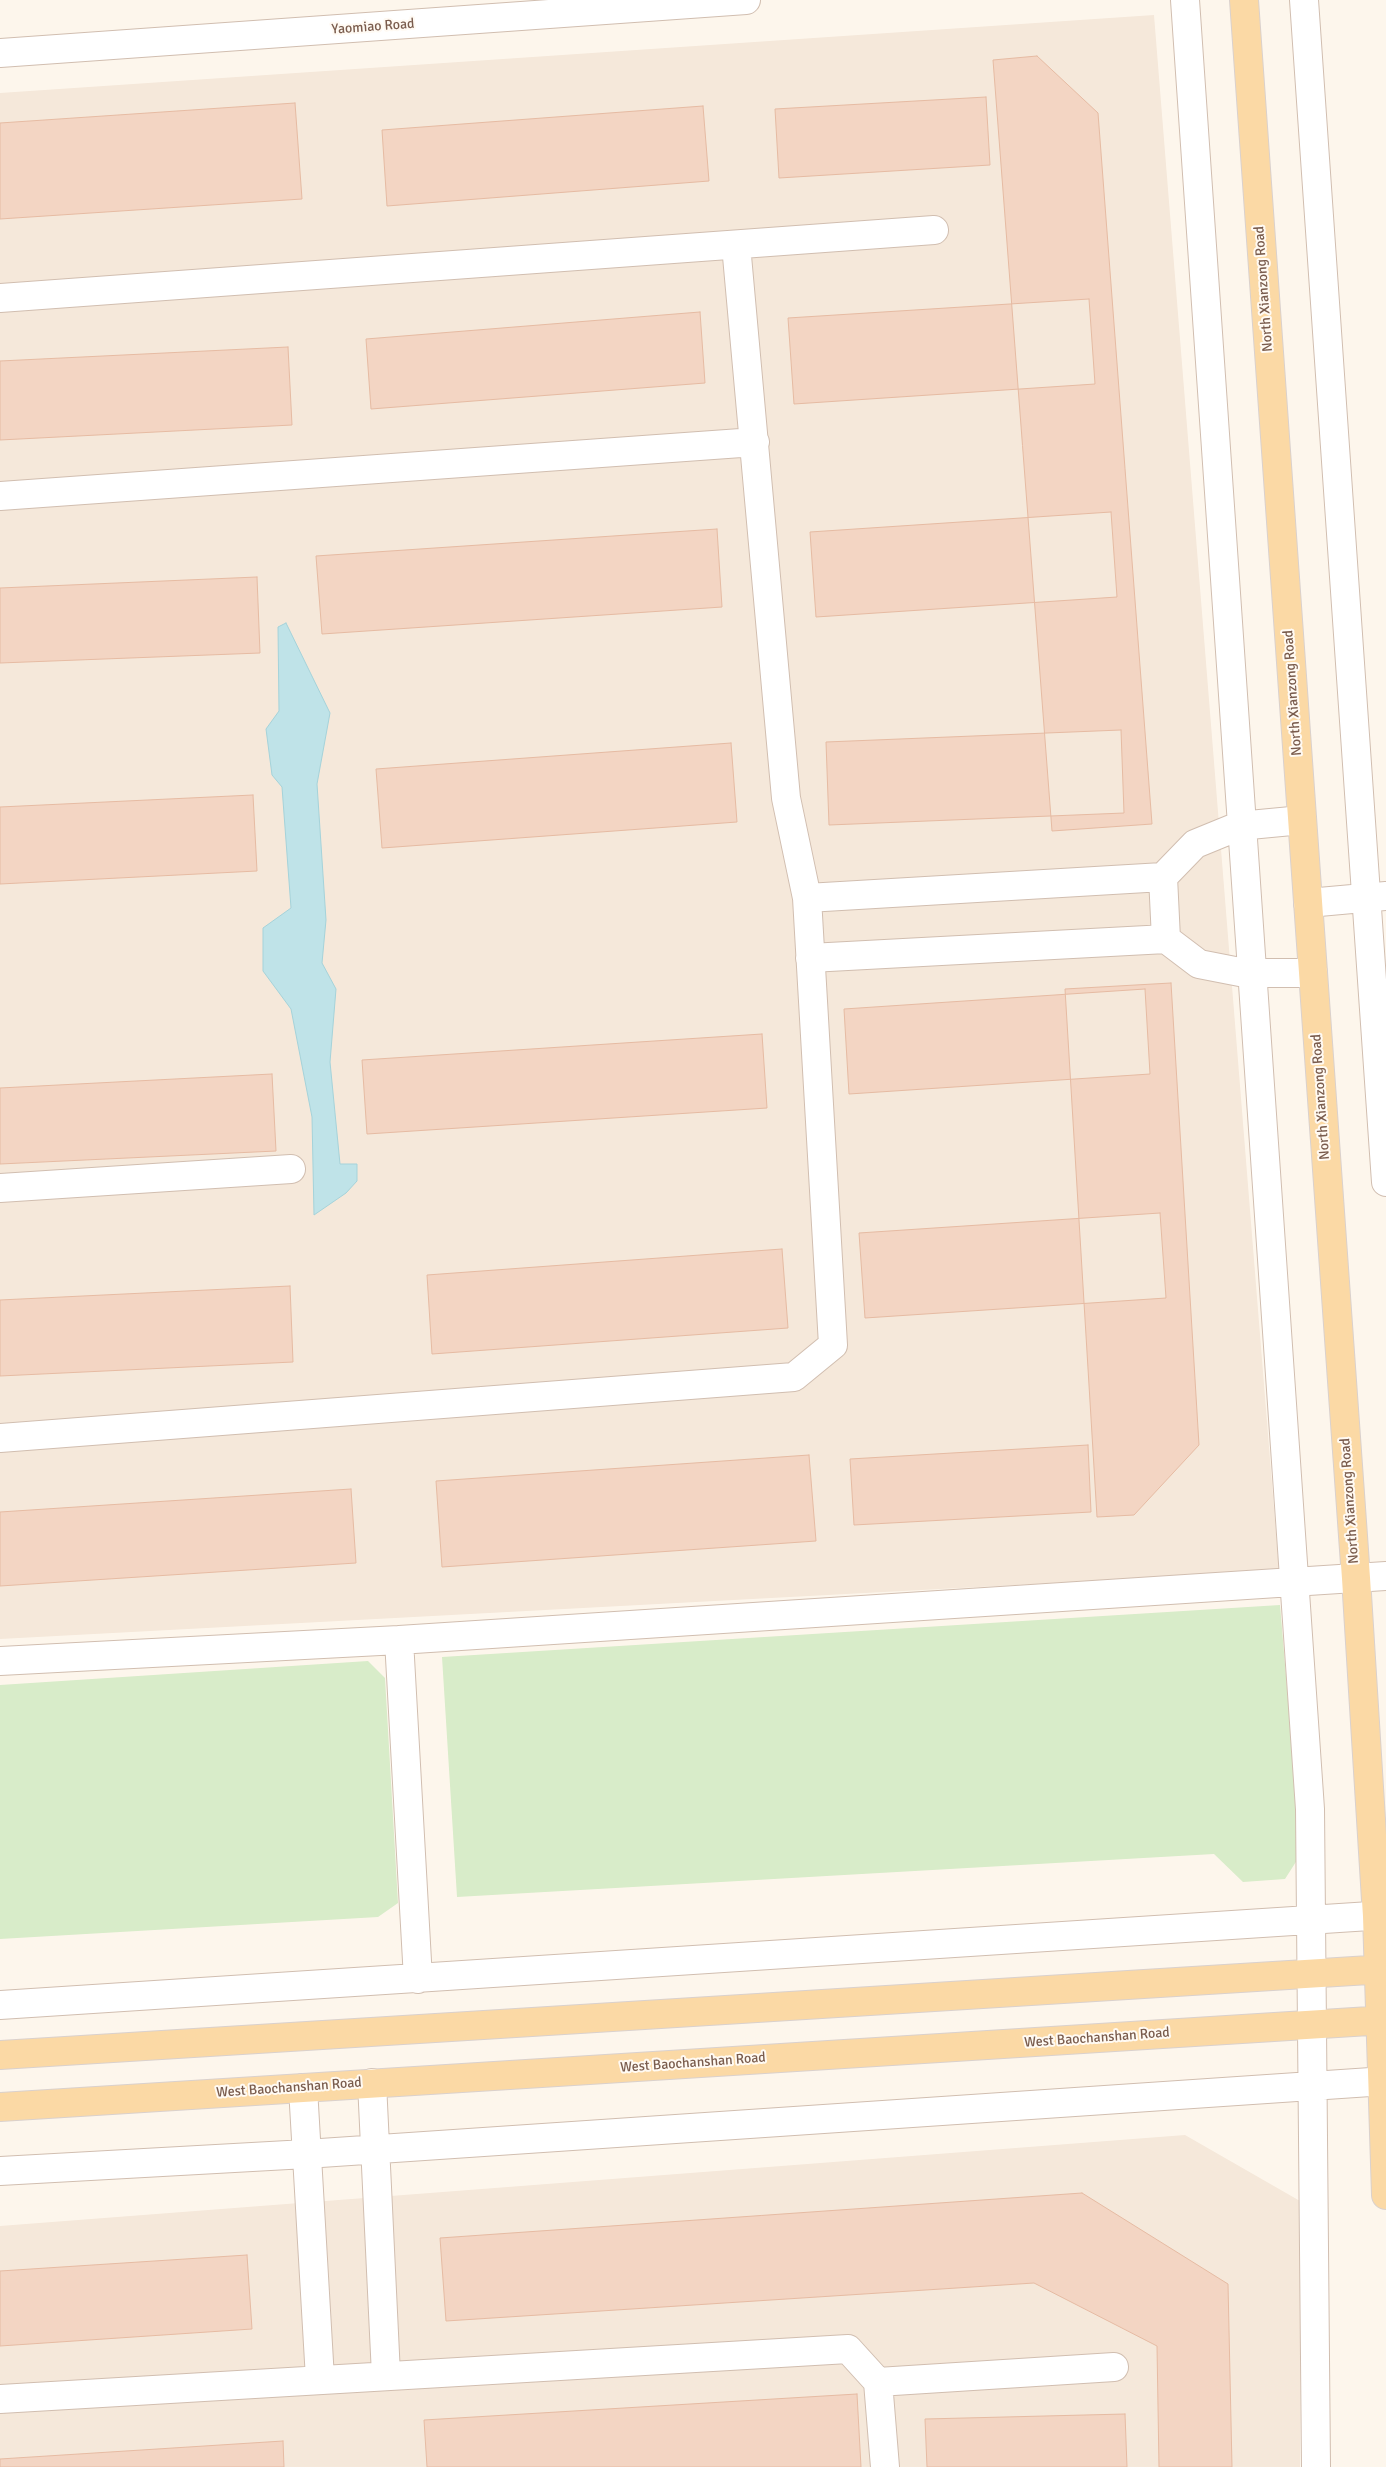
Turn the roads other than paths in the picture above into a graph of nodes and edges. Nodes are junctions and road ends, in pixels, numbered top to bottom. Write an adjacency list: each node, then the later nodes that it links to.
1 (746, 0): 5 (street, Yaomiao Road)
2 (1185, 0): 12 (street)
3 (1244, 0): 11 (main road, North Xianzong Road)
4 (1304, 0): 22 (street)
5 (0, 53)
6 (934, 230): 7 (street)
7 (736, 245): 8 (street); 9 (street)
8 (0, 298)
9 (754, 442): 10 (street); 15 (street)
10 (0, 496)
11 (1302, 820): 12 (street); 16 (main road, North Xianzong Road)
12 (1242, 826): 13 (street); 19 (street)
13 (1163, 876): 15 (street); 17 (street)
14 (1386, 896): 16 (street)
15 (806, 898): 18 (street)
16 (1308, 903): 20 (main road, North Xianzong Road)
17 (1166, 939): 18 (street); 19 (street)
18 (810, 958): 24 (street)
19 (1253, 973): 20 (street); 30 (street)
20 (1313, 973): 26 (main road, North Xianzong Road)
21 (291, 1169): 23 (street)
22 (1386, 1182)
23 (0, 1188)
24 (0, 1438)
25 (1386, 1576): 26 (street)
26 (1356, 1578): 27 (street); 29 (main road, North Xianzong Road)
27 (399, 1640): 28 (street); 33 (street)
28 (0, 1661)
29 (1382, 1915): 30 (street); 31 (main road, North Xianzong Road)
30 (1311, 1920): 32 (street); 33 (street)
31 (1383, 1969): 32 (main road); 35 (main road, North Xianzong Road)
32 (1312, 1973): 36 (street); 37 (main road)
33 (418, 1979): 34 (street)
34 (0, 2005)
35 (1384, 2020): 36 (main road, West Baochanshan Road); 38 (main road, North Xianzong Road)
36 (1313, 2025): 39 (main road, West Baochanshan Road); 40 (street)
37 (0, 2055)
38 (1385, 2081): 40 (street); 46 (main road, North Xianzong Road)
39 (372, 2083): 41 (main road, West Baochanshan Road); 43 (street)
40 (1313, 2086): 43 (street); 53 (street)
41 (303, 2088): 42 (main road, West Baochanshan Road); 44 (street)
42 (0, 2107)
43 (375, 2149): 44 (street); 48 (street)
44 (306, 2154): 45 (street); 49 (street)
45 (0, 2171)
46 (1386, 2195)
47 (1114, 2367): 50 (street)
48 (386, 2375): 49 (street); 50 (street)
49 (320, 2379): 51 (street)
50 (878, 2382): 52 (street)
51 (0, 2399)
52 (885, 2467)
53 (1316, 2467)

